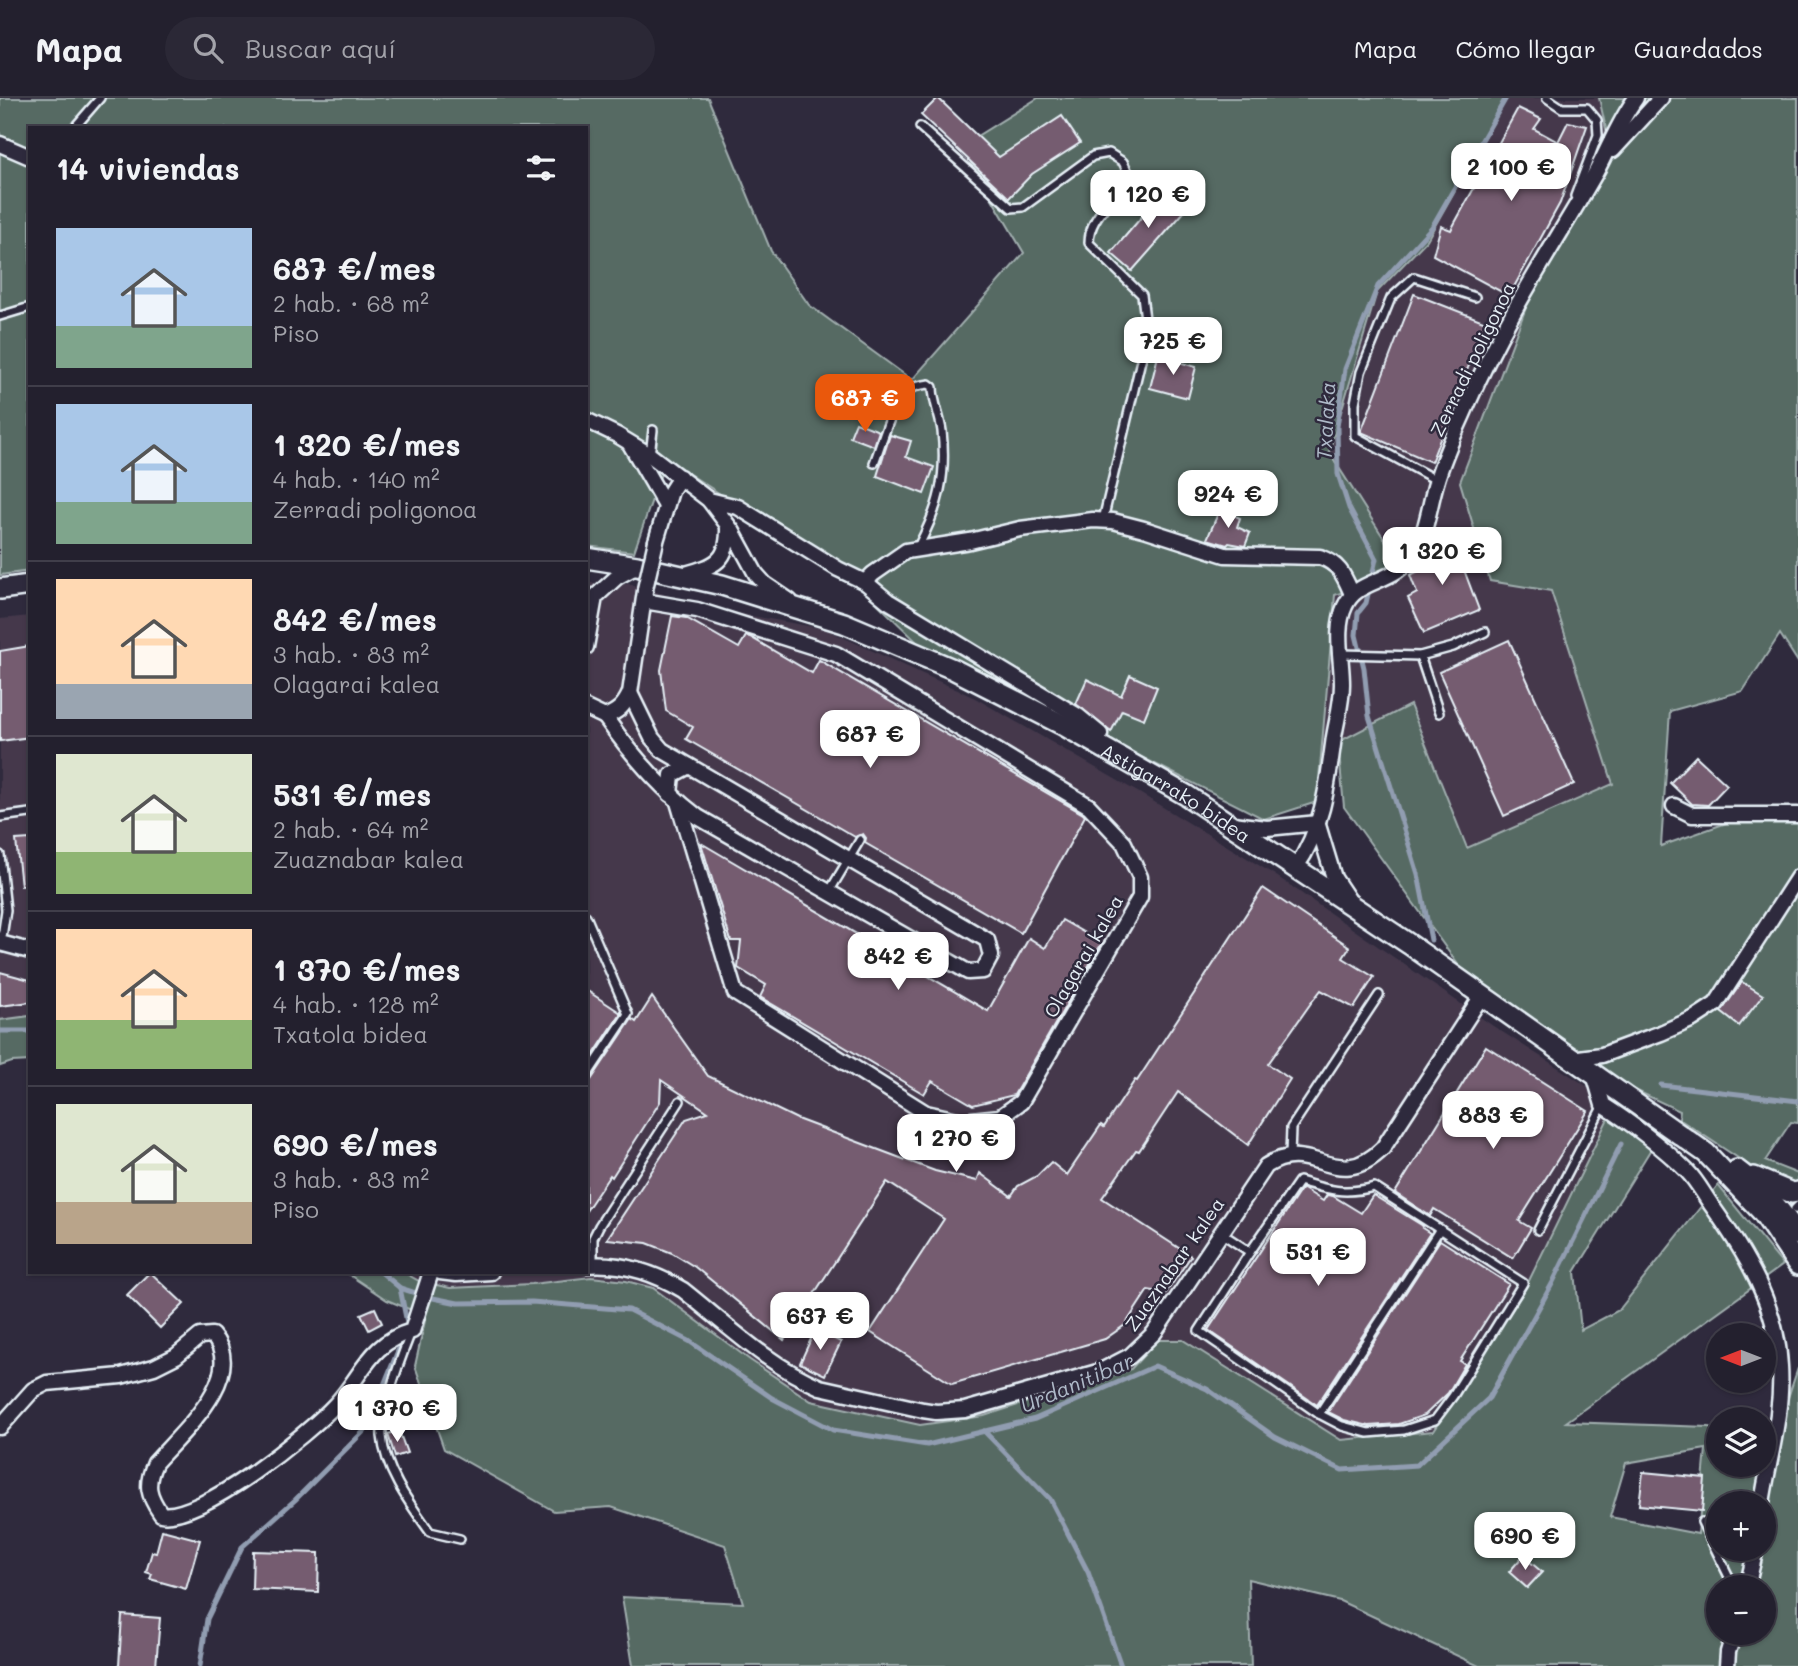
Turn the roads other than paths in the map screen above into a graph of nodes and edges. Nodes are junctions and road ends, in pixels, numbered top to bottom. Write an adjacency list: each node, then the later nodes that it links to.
1 (100, 98): 5 (lane)
2 (1547, 98): 10 (lane)
3 (1636, 98): 9 (street)
4 (1661, 98): 9 (street)
5 (76, 126)
6 (920, 127): 23 (lane)
7 (0, 144): 8 (street)
8 (28, 156)
9 (1597, 171): 10 (street, Zerradi poligonoa)
10 (1567, 220): 20 (street, Zerradi poligonoa)
11 (1475, 297): 20 (lane)
12 (28, 308): 13 (lane)
13 (0, 316)
14 (588, 421): 16 (street)
15 (653, 430): 17 (lane)
16 (628, 442): 17 (street); 22 (street)
17 (650, 455): 19 (street)
18 (874, 463): 25 (lane)
19 (680, 477): 21 (street); 22 (street)
20 (1437, 480): 32 (street, Zerradi poligonoa)
21 (709, 500): 24 (street); 29 (street)
22 (666, 506): 34 (street, bridge)
23 (1103, 521): 25 (street); 32 (street)
24 (728, 524): 28 (street); 35 (street)
25 (918, 548): 29 (street)
26 (588, 558): 27 (main road, Astigarrako bidea)
27 (637, 566): 28 (main road, Astigarrako bidea); 33 (street)
28 (681, 576): 35 (main road, Astigarrako bidea)
29 (865, 582): 44 (street)
30 (28, 585): 31 (main road)
31 (0, 589)
32 (1357, 590): 38 (street)
33 (591, 592): 36 (street)
34 (645, 595): 40 (street); 46 (street, Olagarai kalea)
35 (799, 608): 44 (main road, Astigarrako bidea)
36 (588, 625)
37 (1485, 632): 39 (lane)
38 (1348, 654): 39 (lane); 51 (street)
39 (1420, 656): 42 (lane)
40 (630, 693): 43 (street); 45 (street, Olagarai kalea)
41 (588, 709): 43 (street)
42 (1439, 713)
43 (605, 717): 46 (street, Olagarai kalea)
44 (1097, 744): 52 (main road, Astigarrako bidea)
45 (689, 766): 46 (street); 55 (street, Olagarai kalea)
46 (674, 798): 58 (street, Olagarai kalea)
47 (1674, 806): 49 (street)
48 (28, 813): 50 (lane)
49 (1798, 815)
50 (0, 817)
51 (1318, 823): 52 (street); 56 (street); 59 (street)
52 (1232, 824): 56 (main road, Astigarrako bidea)
53 (860, 840): 55 (lane)
54 (0, 855): 61 (lane)
55 (849, 859): 58 (lane); 58 (street, Olagarai kalea)
56 (1296, 867): 59 (main road, Astigarrako bidea)
57 (1798, 877): 65 (street)
58 (829, 892)
59 (1351, 905): 64 (main road, Astigarrako bidea)
60 (588, 921): 66 (lane)
61 (0, 944): 62 (street)
62 (28, 951)
63 (1379, 995): 71 (lane)
64 (1481, 997): 65 (main road, Astigarrako bidea); 71 (street)
65 (1571, 1059): 67 (main road, Astigarrako bidea)
66 (588, 1074)
67 (1594, 1074): 69 (street); 70 (main road, Astigarrako bidea)
68 (680, 1101): 80 (lane)
69 (1603, 1105): 72 (street); 76 (lane)
70 (1683, 1136): 72 (street); 73 (main road, Astigarrako bidea)
71 (1296, 1155): 77 (street, Zuaznabar kalea)
72 (1669, 1157): 86 (street)
73 (1735, 1175): 74 (main road); 74 (main road, Astigarrako bidea); 78 (main road, Astigarrako bidea)
74 (1794, 1206): 78 (main road, Astigarrako bidea)
75 (1440, 1229): 79 (lane); 84 (lane); 84 (lane)
76 (1538, 1230)
77 (1225, 1236): 79 (lane); 80 (street, Zuaznabar kalea)
78 (1792, 1240): 81 (main road, Astigarrako bidea)
79 (1250, 1252): 84 (lane)
80 (589, 1265)
81 (1798, 1265)
82 (429, 1277): 83 (street)
83 (412, 1331): 85 (street); 88 (lane)
84 (1319, 1414)
85 (0, 1427)
86 (1764, 1491)
87 (1702, 1522): 89 (lane)
88 (460, 1539)
89 (1728, 1575)
90 (1731, 1645): 91 (street)
91 (1727, 1666)

